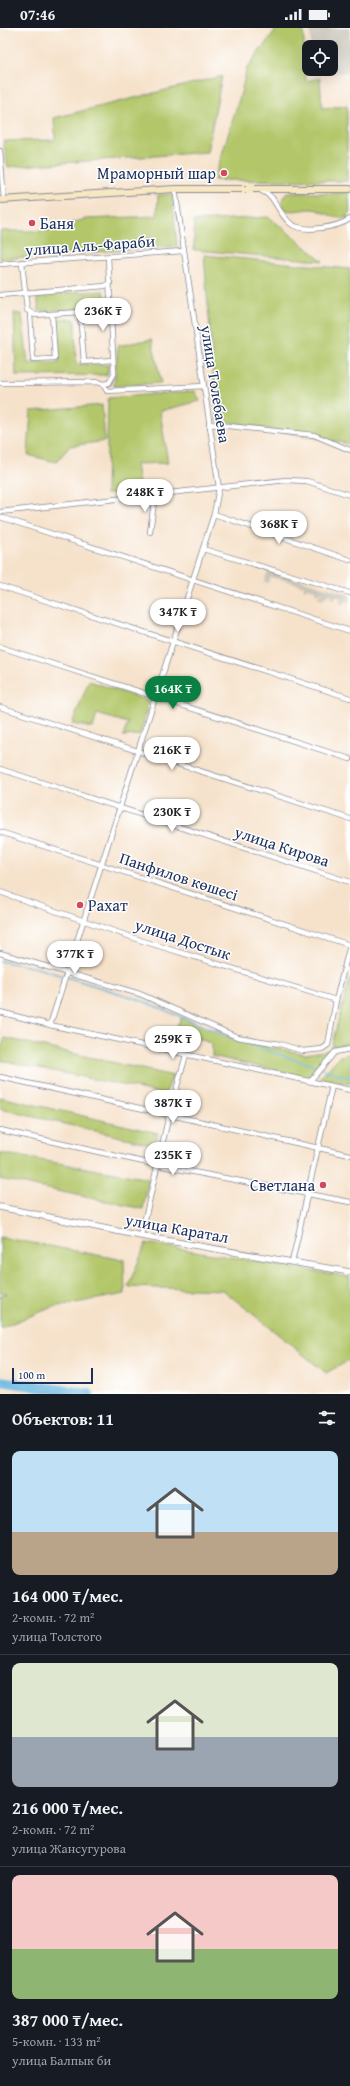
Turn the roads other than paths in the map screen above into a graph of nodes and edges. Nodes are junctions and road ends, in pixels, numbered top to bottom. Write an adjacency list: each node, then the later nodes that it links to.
1 (0, 151): 5 (street)
2 (258, 188): 3 (main road); 4 (main road); 6 (street)
3 (175, 189): 5 (main road); 7 (street, улица Толебаева)
4 (350, 189)
5 (2, 200)
6 (350, 219)
7 (183, 251): 8 (street, улица Аль-Фараби); 21 (street, улица Толебаева)
8 (108, 257): 9 (street, улица Аль-Фараби); 11 (street)
9 (22, 262): 10 (street, улица Аль-Фараби); 12 (street)
10 (0, 264)
11 (110, 283): 12 (street); 14 (street)
12 (25, 293): 13 (street); 16 (street)
13 (0, 295)
14 (111, 310): 15 (street); 18 (street)
15 (80, 312): 17 (street); 18 (street)
16 (30, 314): 17 (street); 17 (street)
17 (52, 314)
18 (113, 360): 20 (street)
19 (0, 384): 20 (street)
20 (103, 384): 21 (street)
21 (204, 386): 22 (street, улица Толебаева)
22 (209, 424): 23 (street); 24 (street, улица Толебаева)
23 (350, 450)
24 (219, 488): 25 (street); 26 (street); 28 (street, улица Толебаева)
25 (155, 495): 27 (street); 30 (street)
26 (350, 495)
27 (0, 512)
28 (214, 514): 31 (street, улица Толебаева); 32 (street)
29 (0, 517): 33 (street)
30 (150, 532)
31 (203, 549): 33 (street, улица Толебаева); 35 (street)
32 (350, 560)
33 (193, 580): 36 (street); 37 (street, улица Толебаева)
34 (0, 586): 37 (street)
35 (350, 593)
36 (350, 631)
37 (174, 640): 39 (street, улица Толебаева); 40 (street)
38 (0, 647): 39 (street)
39 (156, 696): 42 (street, улица Толебаева); 43 (street)
40 (350, 698)
41 (0, 707): 42 (street)
42 (138, 751): 45 (street, улица Толебаева); 46 (street)
43 (350, 759)
44 (0, 769): 45 (street, улица Кирова)
45 (120, 808): 48 (street, улица Толебаева); 49 (street, улица Кирова)
46 (350, 819)
47 (0, 832): 48 (street, Панфилов көшесі)
48 (101, 865): 51 (street, улица Толебаева); 52 (street, Панфилов көшесі)
49 (350, 882)
50 (0, 892): 51 (street, улица Достык)
51 (84, 920): 54 (street, улица Толебаева); 55 (street, улица Достык)
52 (350, 945): 55 (street)
53 (0, 954): 54 (street)
54 (66, 974): 55 (street); 57 (street, улица Толебаева)
55 (336, 1000)
56 (0, 1012): 57 (street)
57 (50, 1025): 59 (street)
58 (350, 1049): 61 (street)
59 (186, 1055): 61 (street); 64 (street)
60 (0, 1077): 64 (street)
61 (310, 1081): 62 (street)
62 (332, 1086): 63 (street); 66 (street)
63 (350, 1090)
64 (169, 1115): 66 (street); 68 (street)
65 (0, 1130): 68 (street)
66 (318, 1148): 67 (street); 69 (street)
67 (350, 1155)
68 (157, 1165): 69 (street); 72 (street)
69 (308, 1192): 70 (street); 73 (street)
70 (350, 1202)
71 (0, 1207): 72 (street, улица Каратал)
72 (141, 1236): 73 (street, улица Каратал)
73 (292, 1262): 74 (street, улица Каратал)
74 (350, 1272)

